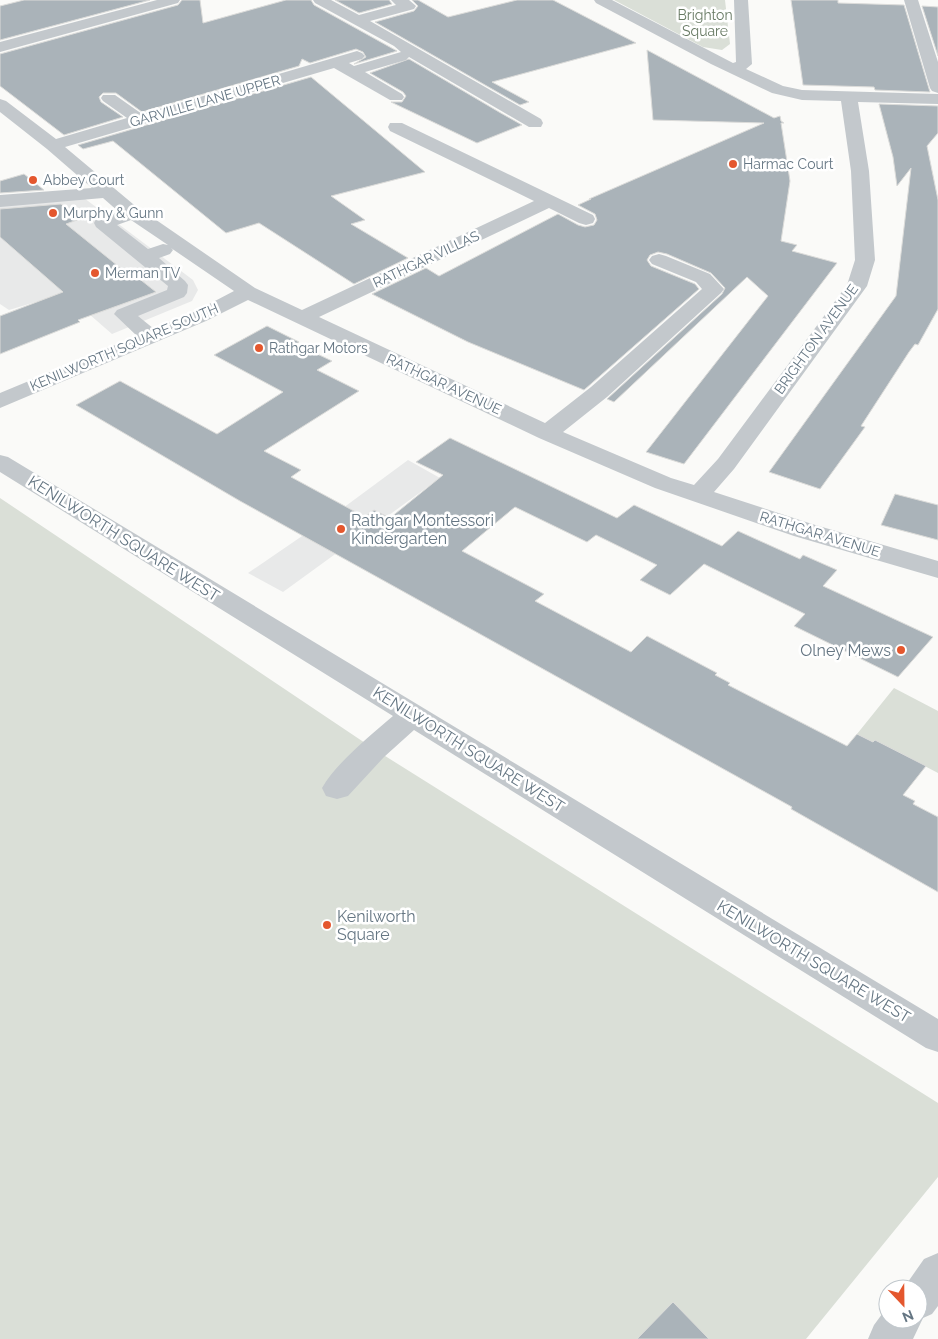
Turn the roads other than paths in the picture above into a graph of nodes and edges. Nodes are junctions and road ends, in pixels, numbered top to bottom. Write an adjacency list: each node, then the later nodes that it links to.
1 (173, 0): 8 (street)
2 (320, 0): 7 (street)
3 (398, 0): 7 (street)
4 (601, 0): 11 (street)
5 (741, 0): 11 (street)
6 (911, 0): 12 (street)
7 (357, 20): 19 (street)
8 (0, 47)
9 (401, 57): 10 (street, GARVILLE LANE UPPER)
10 (354, 64): 13 (street); 18 (street, GARVILLE LANE UPPER)
11 (735, 68): 15 (street)
12 (938, 88)
13 (396, 96)
14 (109, 98): 18 (street)
15 (849, 98): 16 (street); 36 (street, BRIGHTON AVENUE)
16 (938, 99)
17 (0, 104): 21 (street, RATHGAR AVENUE)
18 (140, 120): 21 (street, GARVILLE LANE UPPER)
19 (535, 123)
20 (401, 128): 24 (street)
21 (53, 145): 22 (street, RATHGAR AVENUE)
22 (107, 192): 23 (street); 25 (street, RATHGAR AVENUE)
23 (0, 201)
24 (549, 201): 26 (street); 31 (street, RATHGAR VILLAS)
25 (133, 213): 27 (street, RATHGAR AVENUE); 28 (street)
26 (586, 219)
27 (178, 245): 28 (street); 30 (street, RATHGAR AVENUE)
28 (146, 257): 32 (street)
29 (659, 260): 34 (street)
30 (248, 292): 31 (street, RATHGAR AVENUE); 32 (street, KENILWORTH SQUARE SOUTH)
31 (302, 317): 34 (street, RATHGAR AVENUE)
32 (152, 337): 33 (street, KENILWORTH SQUARE SOUTH)
33 (0, 401)
34 (547, 433): 36 (street, RATHGAR AVENUE)
35 (0, 462): 38 (street, KENILWORTH SQUARE WEST)
36 (698, 495): 37 (street, RATHGAR AVENUE)
37 (938, 570)
38 (413, 715): 39 (street); 40 (street, KENILWORTH SQUARE WEST)
39 (337, 788)
40 (938, 1036)
41 (938, 1273): 42 (street)
42 (928, 1286)

